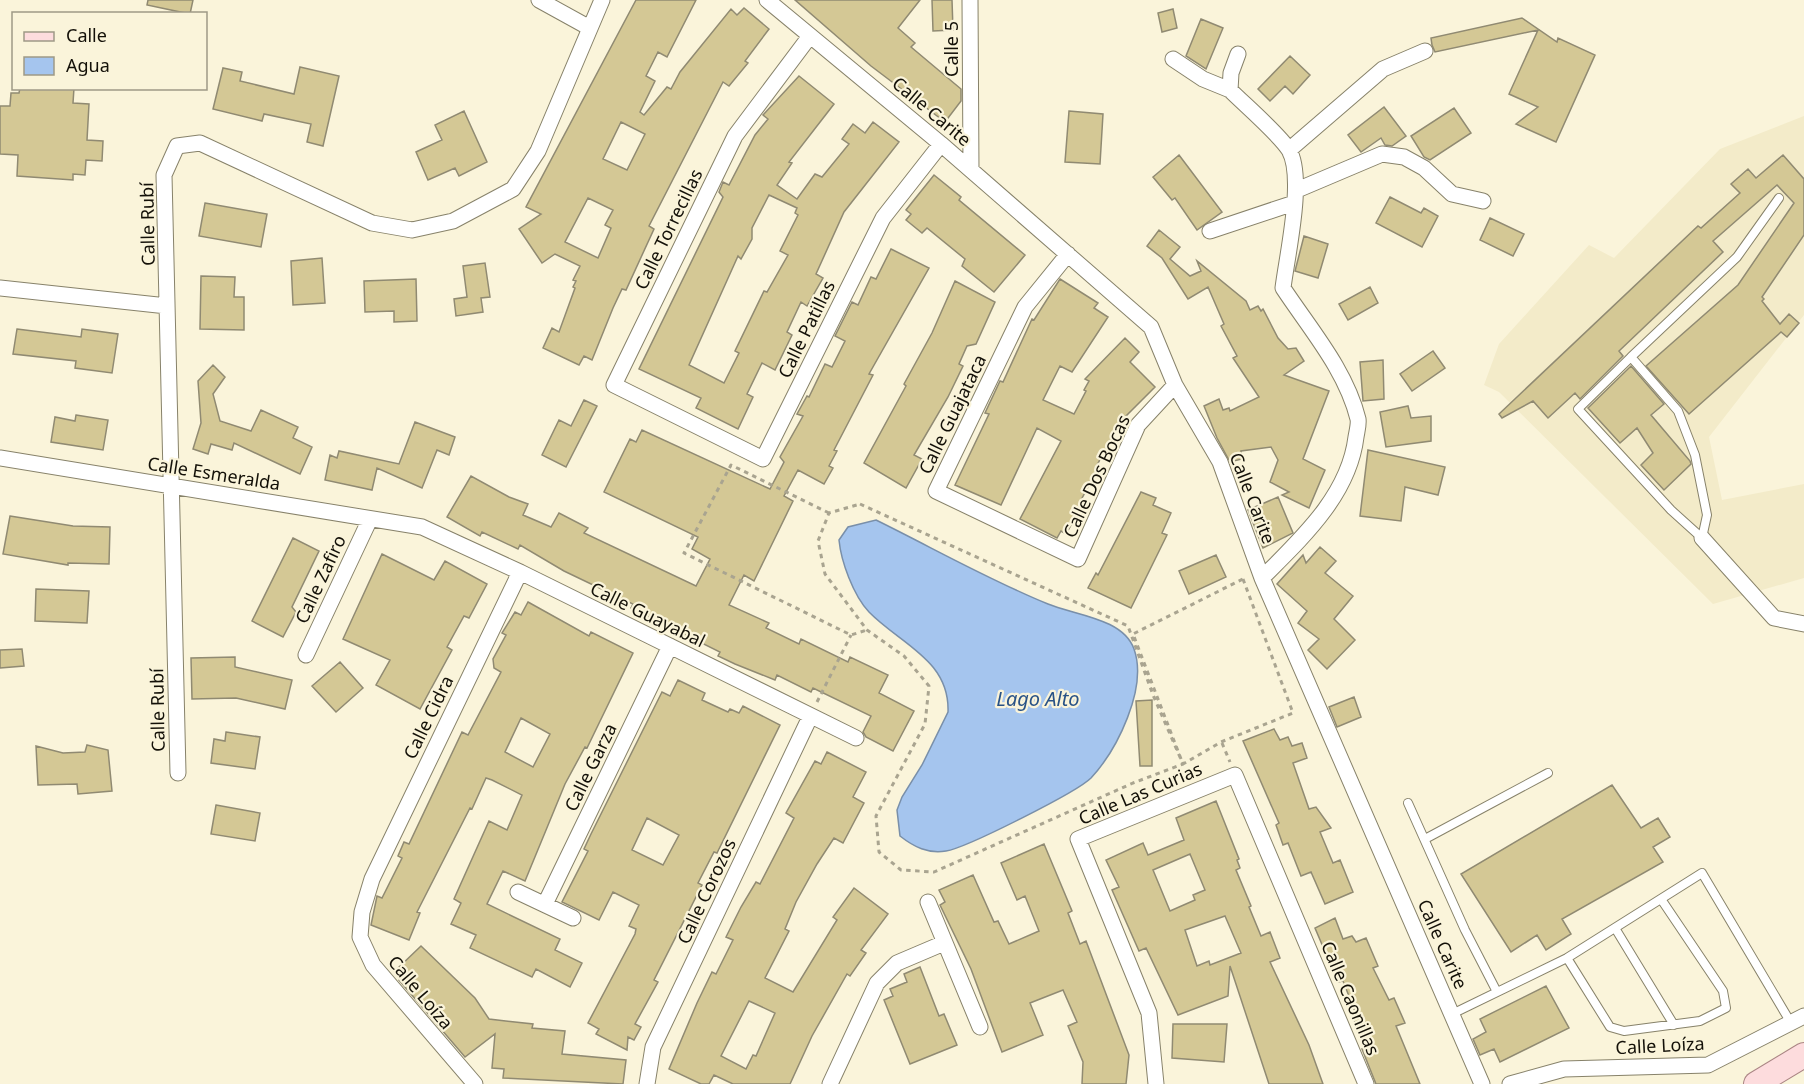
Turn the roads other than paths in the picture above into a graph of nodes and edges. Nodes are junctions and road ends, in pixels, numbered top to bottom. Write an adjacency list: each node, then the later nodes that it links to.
1 (539, 0): 5 (street)
2 (602, 0): 5 (street)
3 (767, 0): 6 (street, Calle Carite)
4 (970, 0): 13 (street, Calle 5)
5 (588, 27): 20 (street, Calle Rubí)
6 (810, 36): 11 (street, Calle Carite); 23 (street, Calle Torrecillas)
7 (1425, 51): 12 (street)
8 (1238, 54): 10 (street)
9 (1173, 59): 10 (street)
10 (1230, 90): 12 (street)
11 (941, 144): 13 (street, Calle Carite); 23 (street, Calle Patillas)
12 (1289, 150): 14 (street)
13 (971, 170): 18 (street, Calle Carite)
14 (1295, 197): 16 (street); 17 (street); 31 (street)
15 (1779, 198): 21 (lane)
16 (1483, 201)
17 (1210, 231)
18 (1068, 254): 22 (street, Calle Carite); 29 (street, Calle Guajataca)
19 (0, 288): 20 (street)
20 (167, 306): 25 (street, Calle Rubí)
21 (1631, 357): 28 (lane); 28 (lane)
22 (1175, 385): 29 (street, Calle Dos Bocas); 31 (street, Calle Carite)
23 (680, 418)
24 (0, 458): 25 (street, Calle Esmeralda)
25 (172, 486): 26 (street, Calle Esmeralda); 37 (street, Calle Rubí)
26 (370, 519): 27 (street, Calle Esmeralda); 34 (street, Calle Zafiro)
27 (422, 527): 30 (street, Calle Guayabal)
28 (1702, 538): 32 (street)
29 (1078, 559)
30 (520, 572): 33 (street, Calle Guayabal); 41 (street, Calle Cidra)
31 (1263, 579): 52 (street, Calle Carite)
32 (1804, 624)
33 (669, 646): 35 (street, Calle Guayabal); 45 (street, Calle Garza)
34 (306, 655)
35 (810, 717): 36 (street, Calle Guayabal); 58 (street, Calle Corozos)
36 (856, 738)
37 (177, 773)
38 (1548, 773): 40 (lane)
39 (1408, 803): 40 (lane)
40 (1425, 839): 51 (lane)
41 (372, 879): 57 (street, Calle Loíza)
42 (518, 892): 45 (street)
43 (1662, 899): 48 (lane); 53 (lane); 54 (lane)
44 (928, 902): 49 (street)
45 (545, 904): 46 (street)
46 (573, 918)
47 (1300, 928): 60 (street, Calle Las Curias); 61 (street, Calle Caonillas)
48 (1615, 928): 50 (lane); 54 (lane)
49 (944, 944): 55 (street); 59 (street)
50 (1567, 958): 51 (lane); 54 (lane)
51 (1497, 992): 52 (lane)
52 (1452, 1014): 62 (street, Calle Carite)
53 (1798, 1020): 63 (street, Calle Loíza)
54 (1674, 1025)
55 (980, 1026)
56 (1804, 1055): 64 (main road)
57 (476, 1084)
58 (647, 1084)
59 (830, 1084)
60 (1156, 1084)
61 (1366, 1084)
62 (1482, 1084)
63 (1510, 1084)
64 (1756, 1084)

